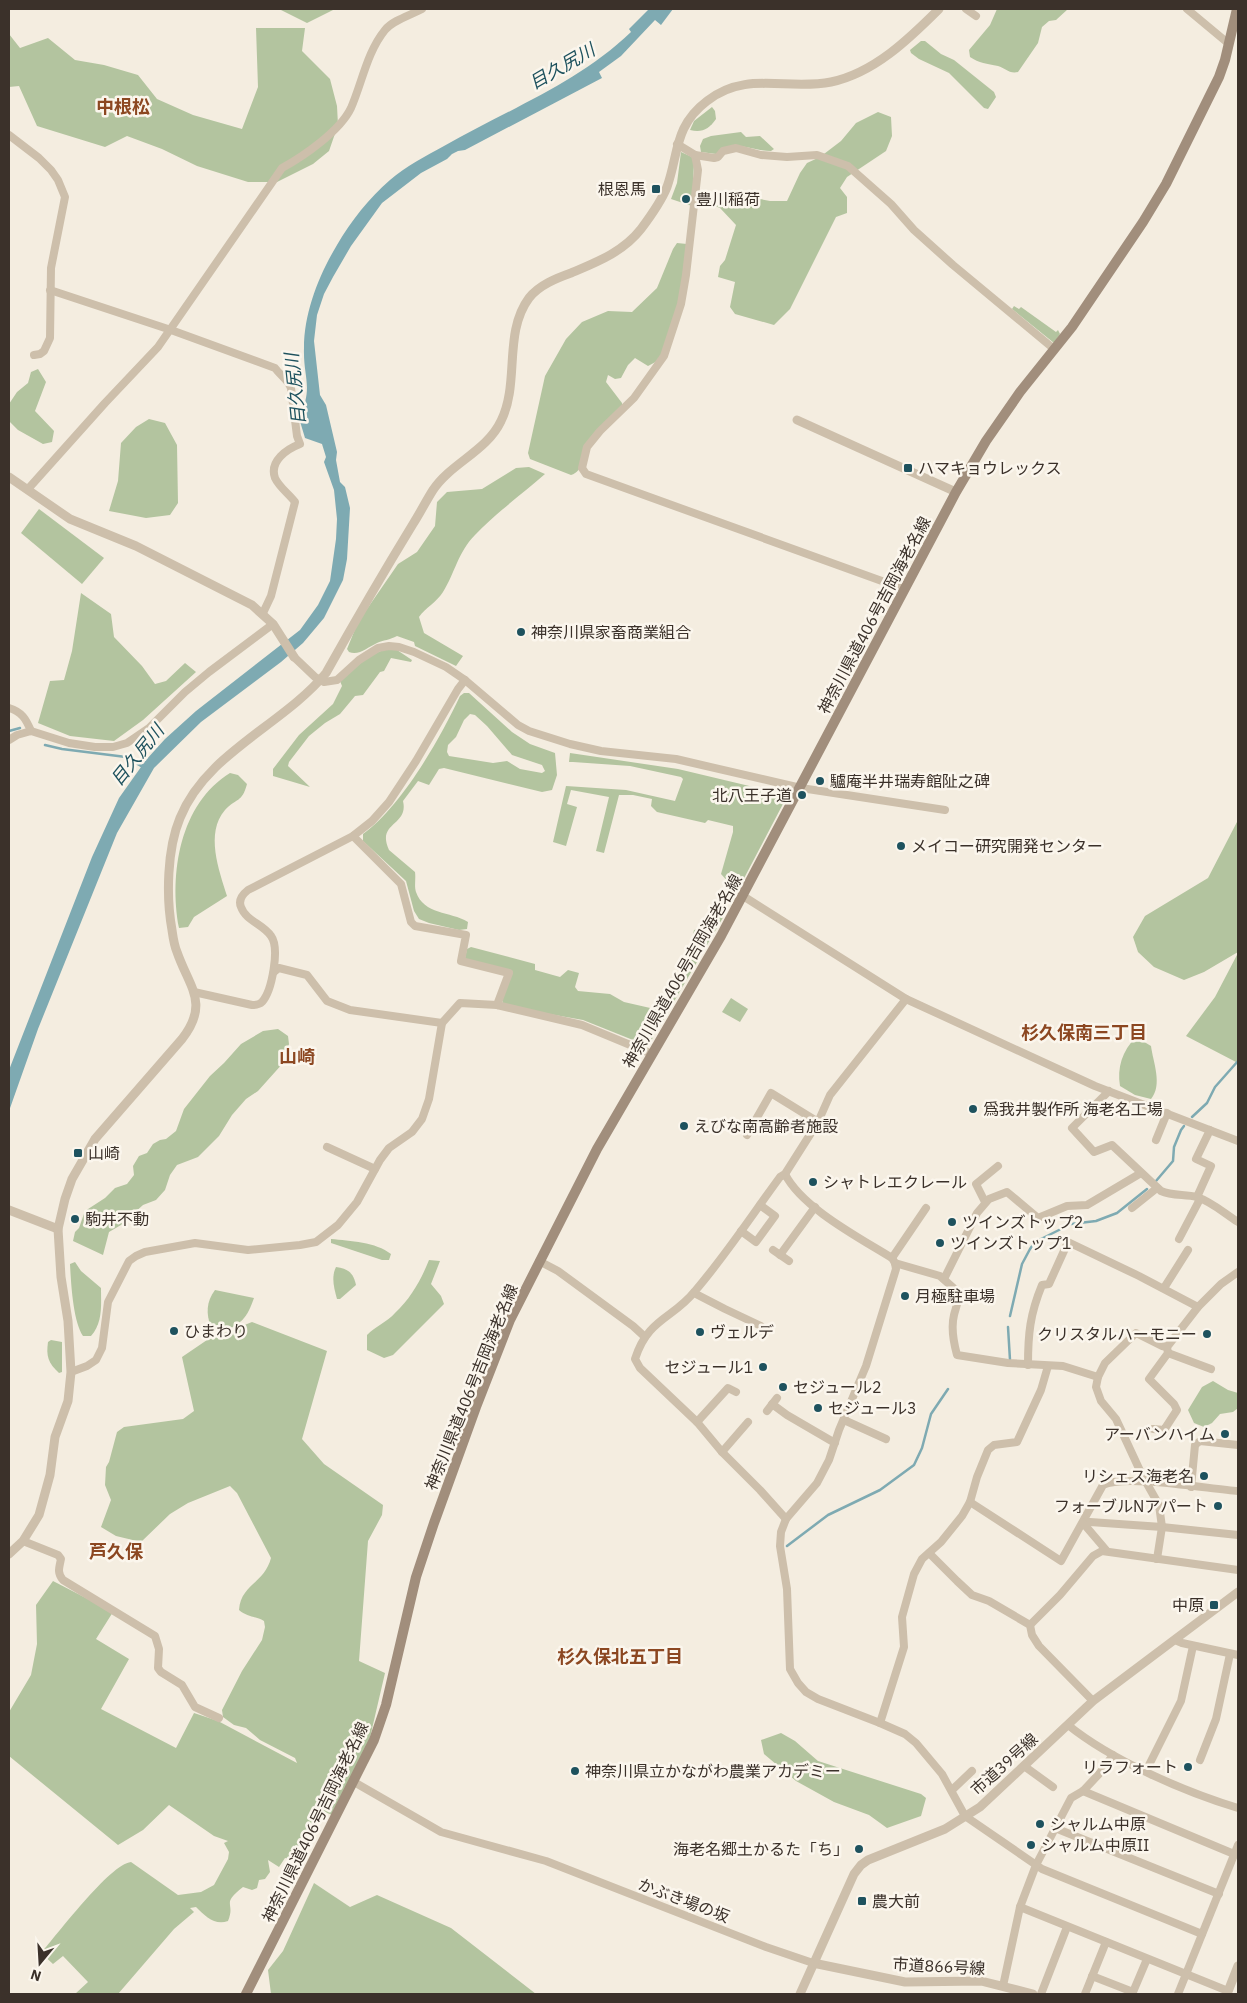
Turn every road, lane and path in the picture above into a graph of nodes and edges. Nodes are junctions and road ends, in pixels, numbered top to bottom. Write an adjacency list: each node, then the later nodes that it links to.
1 (422, 9): 12 (street)
2 (939, 9): 9 (street)
3 (966, 9): 6 (street)
4 (1187, 9): 7 (street)
5 (1237, 9): 7 (main road, 神奈川県道406号吉岡海老名線)
6 (976, 16)
7 (1229, 44): 13 (main road, 神奈川県道406号吉岡海老名線)
8 (9, 135): 11 (street)
9 (677, 144): 10 (street); 24 (street)
10 (695, 155): 13 (street); 19 (street)
11 (50, 290): 12 (street); 14 (street)
12 (171, 330): 17 (street); 20 (street)
13 (1054, 349): 18 (main road, 神奈川県道406号吉岡海老名線)
14 (34, 355)
15 (797, 420): 18 (street)
16 (9, 477): 17 (street)
17 (28, 489): 20 (street)
18 (956, 492): 19 (main road, 神奈川県道406号吉岡海老名線)
19 (904, 589): 28 (main road, 神奈川県道406号吉岡海老名線)
20 (263, 613): 21 (street)
21 (274, 626): 22 (street); 26 (street)
22 (294, 657): 24 (street)
23 (465, 680): 24 (street); 28 (street); 30 (street)
24 (319, 681): 33 (street)
25 (9, 708): 26 (street)
26 (31, 731): 27 (street)
27 (9, 740)
28 (801, 788): 29 (street); 31 (main road, 神奈川県道406号吉岡海老名線)
29 (945, 810)
30 (353, 836): 32 (street); 35 (street)
31 (743, 896): 34 (street); 37 (main road, 神奈川県道406号吉岡海老名線)
32 (274, 972): 33 (street); 36 (street)
33 (194, 992): 59 (street)
34 (906, 999): 38 (street); 40 (street)
35 (497, 1005): 36 (street); 37 (street)
36 (442, 1023): 47 (street)
37 (652, 1054): 66 (main road, 神奈川県道406号吉岡海老名線)
38 (1109, 1091): 39 (street); 48 (street)
39 (1167, 1113): 41 (street); 43 (street)
40 (818, 1122): 42 (street); 49 (street)
41 (1210, 1130): 44 (street); 51 (street)
42 (747, 1135)
43 (1156, 1140)
44 (1238, 1142)
45 (327, 1147): 47 (street)
46 (998, 1166): 52 (street)
47 (375, 1169): 79 (street)
48 (1141, 1173): 50 (street); 52 (street)
49 (785, 1174): 53 (street); 54 (street)
50 (1156, 1188): 51 (street); 56 (street)
51 (1198, 1198): 58 (street); 61 (street)
52 (985, 1202): 69 (street)
53 (760, 1205): 60 (street); 60 (street)
54 (815, 1206): 64 (street); 65 (street)
55 (926, 1208): 65 (street)
56 (1132, 1208)
57 (9, 1210): 59 (street)
58 (1238, 1222)
59 (58, 1229): 79 (street)
60 (741, 1231): 71 (street)
61 (1179, 1239)
62 (773, 1250): 64 (street)
63 (1188, 1250): 70 (street)
64 (780, 1255): 67 (street)
65 (894, 1260): 69 (street); 83 (street)
66 (539, 1261): 74 (street); 119 (main road, 神奈川県道406号吉岡海老名線)
67 (789, 1261)
68 (1238, 1272): 72 (street)
69 (944, 1279): 76 (street)
70 (1164, 1288): 72 (street); 76 (street)
71 (694, 1293): 73 (street); 74 (street)
72 (1198, 1307): 75 (street)
73 (761, 1326)
74 (645, 1337): 84 (street)
75 (1168, 1350): 78 (street); 80 (street); 86 (street)
76 (1028, 1365): 77 (street)
77 (1048, 1366): 80 (street); 94 (street)
78 (1211, 1369)
79 (71, 1372): 99 (street)
80 (1098, 1377): 91 (street)
81 (736, 1392): 84 (street)
82 (772, 1404): 88 (street)
83 (844, 1420): 87 (street); 88 (street)
84 (697, 1422): 90 (street)
85 (748, 1422): 90 (street)
86 (1153, 1429)
87 (886, 1439)
88 (835, 1443): 95 (street)
89 (1238, 1445): 92 (street)
90 (722, 1452): 95 (street)
91 (1146, 1482): 92 (street); 96 (street); 97 (street)
92 (1191, 1487): 93 (street)
93 (1238, 1491)
94 (970, 1502): 96 (street); 101 (street)
95 (786, 1519): 112 (street)
96 (1083, 1523): 97 (street); 100 (street)
97 (1162, 1527): 98 (street); 103 (street)
98 (1238, 1535)
99 (23, 1541): 102 (street); 111 (street)
100 (1106, 1550): 103 (street); 106 (street)
101 (929, 1553): 106 (street); 112 (street)
102 (9, 1554)
103 (1157, 1559): 104 (street)
104 (1238, 1570)
105 (1238, 1592): 107 (street, 市道39号線)
106 (1030, 1625): 110 (street)
107 (1175, 1640): 108 (street); 110 (street, 市道39号線)
108 (1193, 1646): 109 (street); 118 (street)
109 (1234, 1655): 115 (street)
110 (1093, 1701): 113 (street, 市道39号線)
111 (219, 1718)
112 (880, 1723): 121 (street)
113 (1068, 1725): 114 (street); 116 (street, 市道39号線)
114 (1113, 1755): 118 (street); 122 (street)
115 (1200, 1760)
116 (1024, 1766): 120 (street); 124 (street, 市道39号線)
117 (972, 1771): 121 (street)
118 (1146, 1771): 123 (street)
119 (354, 1782): 135 (street, かぶき場の坂); 141 (main road, 神奈川県道406号吉岡海老名線)
120 (1054, 1787)
121 (952, 1790): 124 (street)
122 (1082, 1791): 125 (street); 127 (street)
123 (1238, 1808)
124 (966, 1816): 128 (street); 135 (street, 市道39号線)
125 (1054, 1828): 128 (street); 129 (street)
126 (1238, 1845): 127 (street)
127 (1234, 1854): 129 (street)
128 (1036, 1865): 130 (street); 132 (street)
129 (1218, 1894): 132 (street)
130 (1020, 1907): 131 (street); 139 (street)
131 (1067, 1927): 133 (street); 144 (street)
132 (1202, 1934): 137 (street)
133 (1106, 1942): 134 (street); 138 (street)
134 (1148, 1959): 137 (street); 138 (street)
135 (813, 1963): 139 (street, 市道866号線); 142 (street, 市道39号線)
136 (1238, 1966): 140 (street)
137 (1186, 1974): 140 (street); 146 (street)
138 (1092, 1976): 145 (street)
139 (1003, 1986): 143 (street, 市道866号線)
140 (1227, 1993)
141 (246, 1994)
142 (800, 1994)
143 (1033, 1994)
144 (1041, 1994)
145 (1085, 1994)
146 (1178, 1994)

